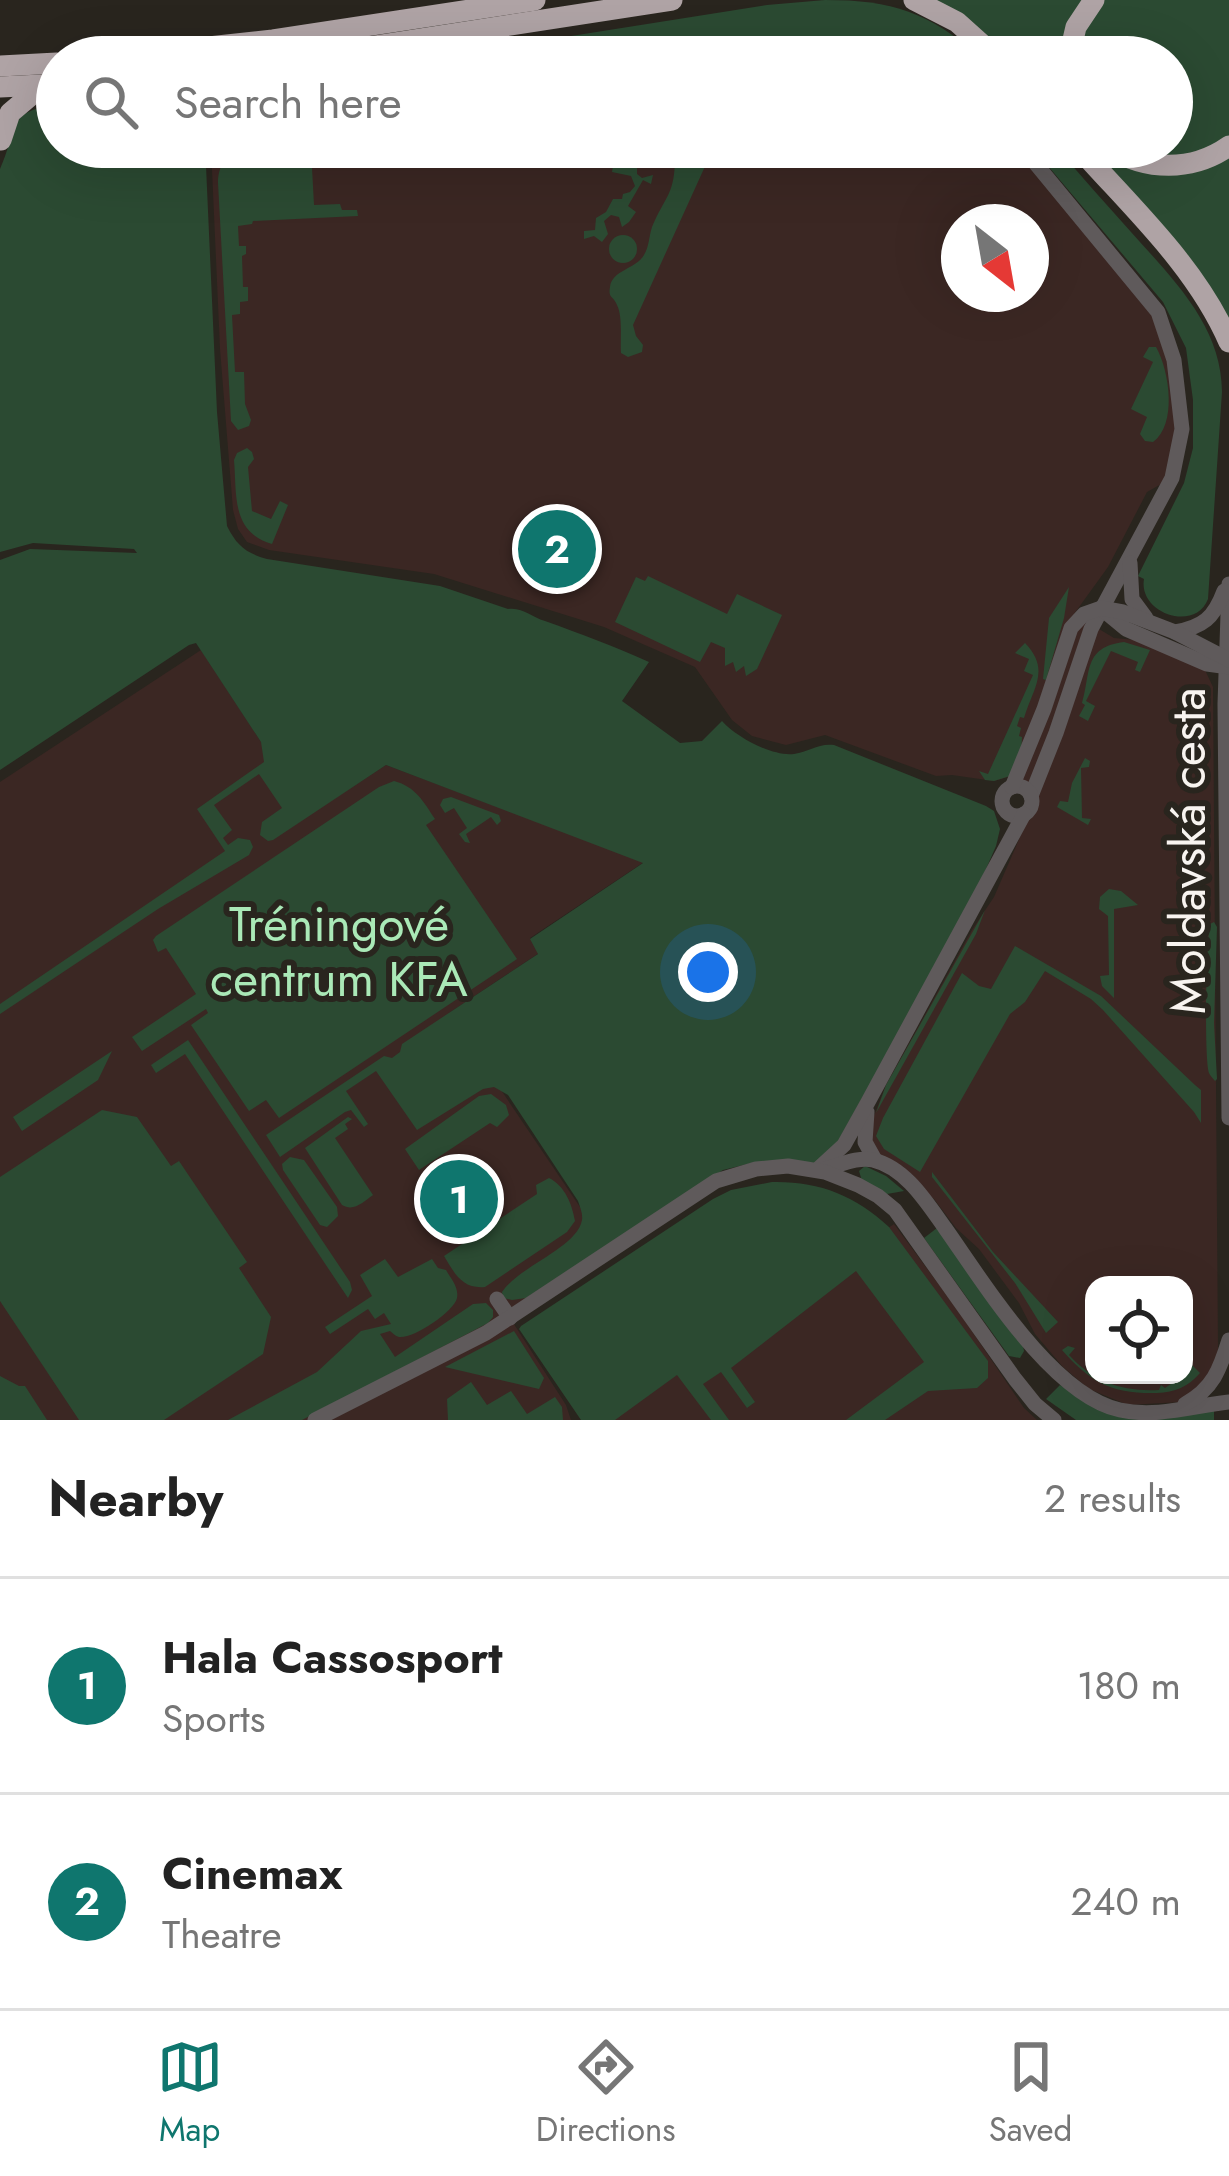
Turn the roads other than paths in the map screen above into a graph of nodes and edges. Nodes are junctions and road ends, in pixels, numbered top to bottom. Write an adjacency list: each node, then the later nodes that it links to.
1 (535, 0): 5 (highway)
2 (672, 0): 6 (highway)
3 (914, 0): 7 (highway)
4 (1094, 0): 8 (highway)
5 (299, 36)
6 (445, 36)
7 (973, 36)
8 (1074, 36)
9 (36, 64): 10 (highway)
10 (0, 66)
11 (36, 85): 12 (highway)
12 (0, 87)
13 (36, 94): 14 (highway)
14 (0, 139)
15 (1229, 146): 16 (highway)
16 (1193, 162)
17 (1039, 168): 20 (street)
18 (1096, 168): 19 (highway)
19 (1229, 342)
20 (1131, 556): 22 (street); 23 (street)
21 (1229, 581): 25 (street); 27 (street, Moldavská cesta)
22 (1101, 608): 23 (street); 24 (street); 26 (street); 30 (street)
23 (1148, 620): 25 (street)
24 (1126, 629): 26 (street); 28 (street)
25 (1175, 632): 27 (street)
26 (1088, 643): 31 (street)
27 (1228, 663): 28 (street); 29 (street, Moldavská cesta)
28 (1207, 664): 29 (street)
29 (1225, 704): 36 (street, Moldavská cesta)
30 (1012, 787): 31 (street); 32 (street)
31 (1031, 796): 33 (street)
32 (1006, 810): 33 (street); 34 (street)
33 (1024, 814): 34 (street)
34 (1002, 852): 35 (street)
35 (868, 1102): 37 (street); 38 (street)
36 (1229, 1118)
37 (844, 1144): 39 (street); 40 (street)
38 (875, 1160): 39 (street); 46 (street)
39 (844, 1164): 40 (street); 41 (street)
40 (817, 1170): 41 (street); 43 (street)
41 (858, 1185): 48 (street)
42 (497, 1299): 43 (street)
43 (510, 1318): 47 (street)
44 (1229, 1340): 46 (street)
45 (1229, 1402): 46 (street)
46 (1160, 1412)
47 (316, 1420)
48 (1054, 1420)

